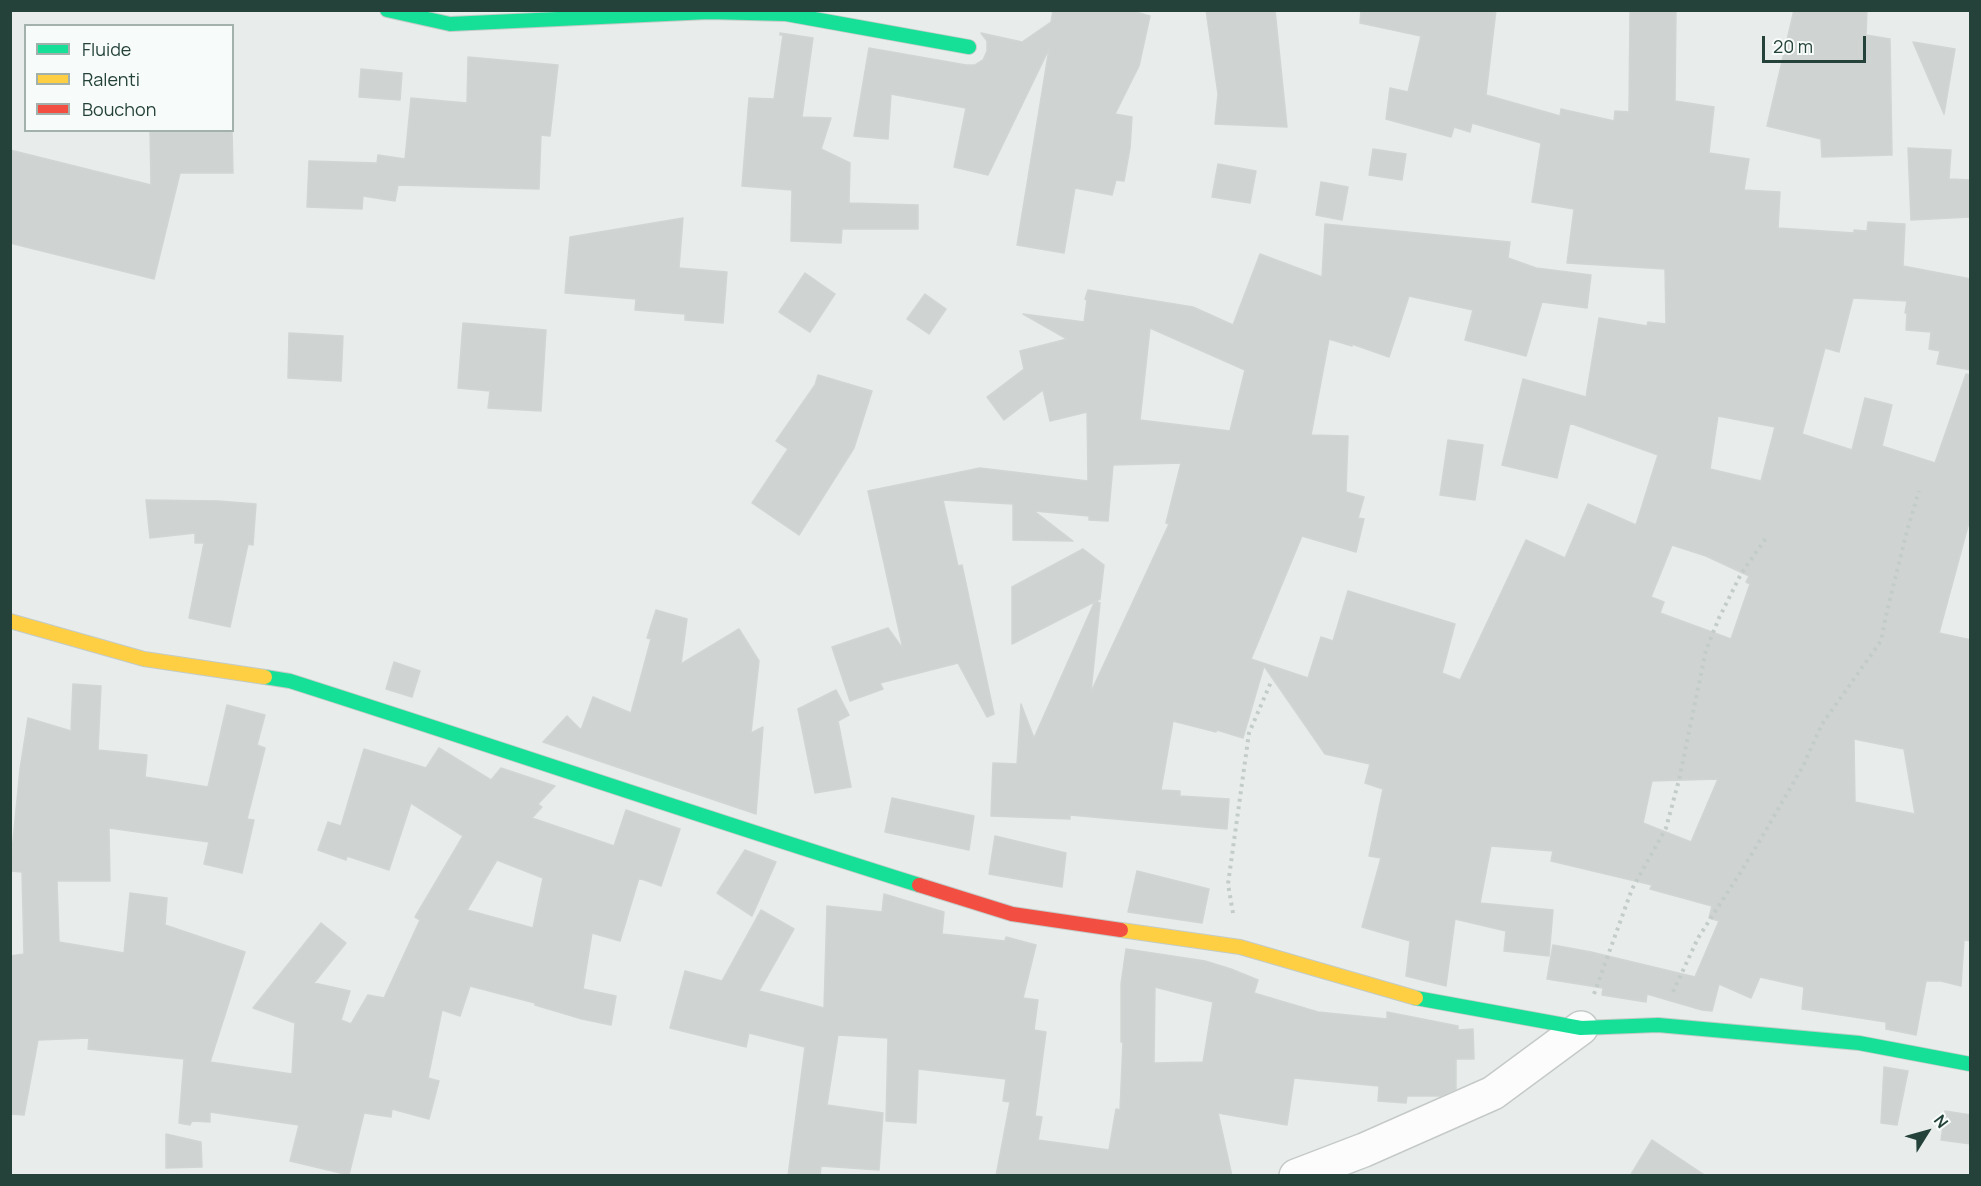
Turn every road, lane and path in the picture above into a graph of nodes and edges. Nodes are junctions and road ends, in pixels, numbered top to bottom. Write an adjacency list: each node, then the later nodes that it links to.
1 (387, 10): 2 (street)
2 (969, 47)
3 (1919, 492): 8 (path)
4 (1766, 538): 9 (path)
5 (10, 621): 7 (street)
6 (1271, 682): 7 (path)
7 (1240, 946): 9 (street)
8 (1659, 1025): 9 (street); 10 (street)
9 (1581, 1028): 11 (street)
10 (1971, 1064)
11 (1296, 1176)

